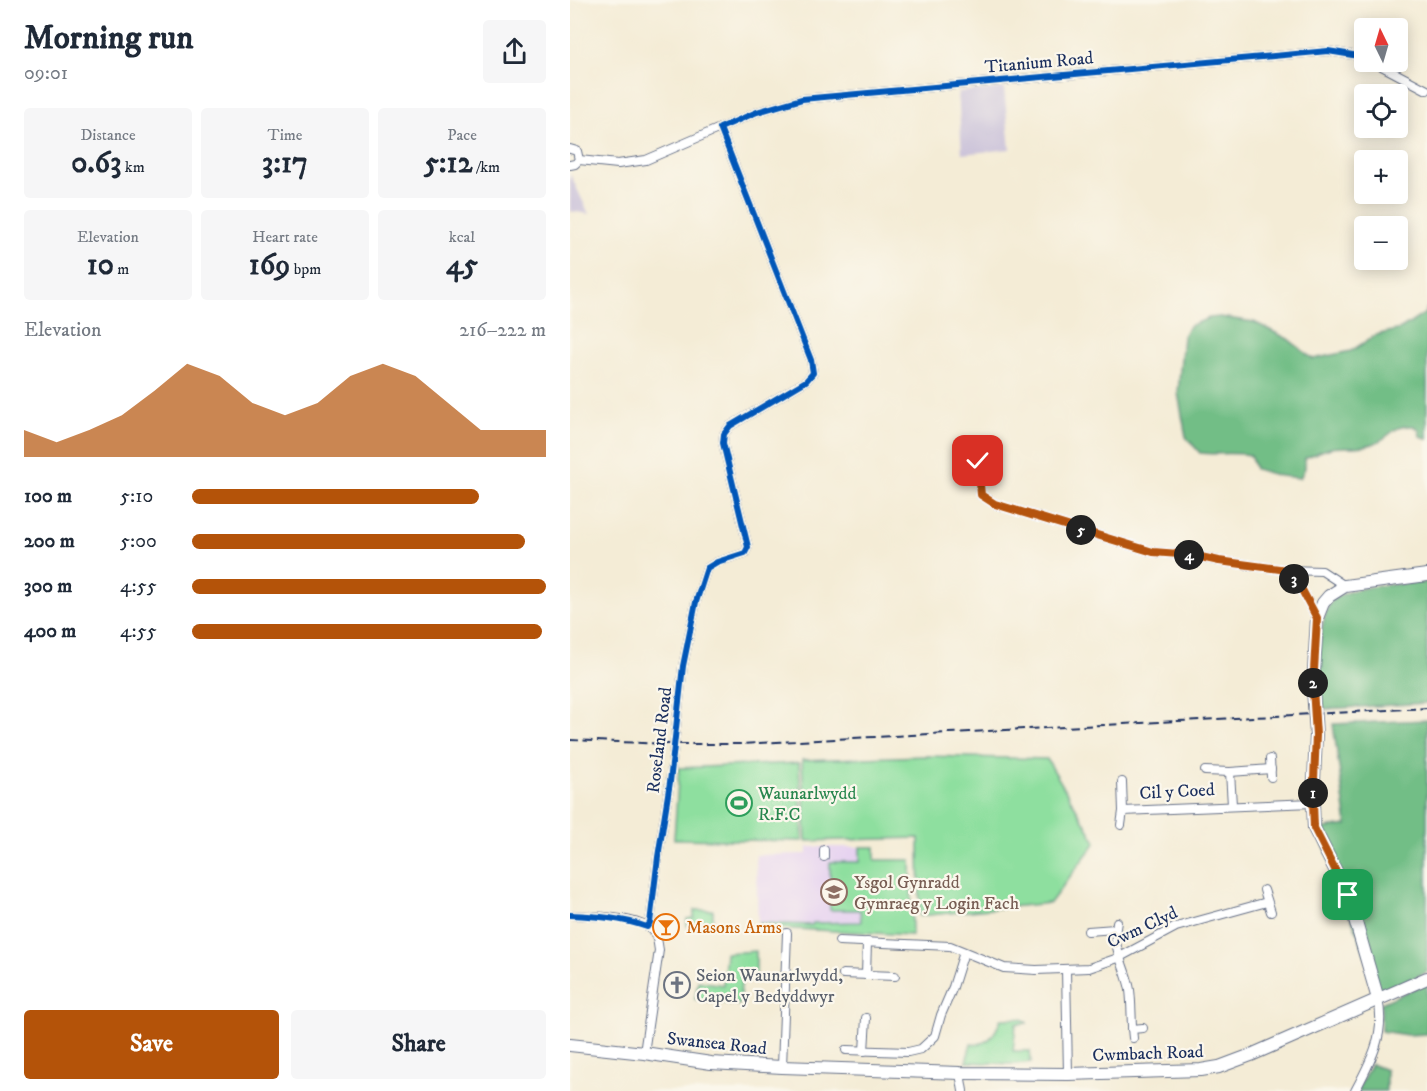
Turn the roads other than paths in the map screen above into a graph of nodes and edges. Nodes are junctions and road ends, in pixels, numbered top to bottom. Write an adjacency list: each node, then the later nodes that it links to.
1 (1354, 55): 4 (street, Titanium Road)
2 (1393, 72): 3 (street)
3 (1427, 90)
4 (720, 128): 6 (street, Titanium Road); 25 (street, Roseland Road)
5 (570, 149): 6 (street)
6 (579, 160): 7 (street)
7 (570, 165)
8 (978, 461): 9 (street)
9 (1287, 570): 11 (street); 12 (street)
10 (1427, 575): 11 (main road)
11 (1345, 585): 12 (main road)
12 (1317, 618): 17 (main road)
13 (1270, 759): 15 (street, Cil y Coed)
14 (1205, 771): 15 (street, Cil y Coed)
15 (1230, 772): 18 (street, Cil y Coed)
16 (1122, 782): 19 (street, Cil y Coed)
17 (1313, 802): 18 (street, Cil y Coed); 37 (main road)
18 (1232, 805): 19 (street, Cil y Coed)
19 (1124, 811): 20 (street, Cil y Coed)
20 (1121, 825)
21 (1264, 890): 22 (street)
22 (1267, 902): 23 (street); 31 (street, Cwm Clyd)
23 (1271, 912)
24 (570, 915): 25 (street)
25 (647, 927): 43 (street, Swansea Road)
26 (1088, 931): 31 (street)
27 (784, 939): 44 (street)
28 (839, 941): 29 (street, Cwm Clyd)
29 (867, 942): 30 (street, Cwm Clyd); 34 (street)
30 (964, 952): 32 (street, Cwm Clyd); 42 (street)
31 (1118, 958): 32 (street, Cwm Clyd); 39 (street)
32 (1066, 969): 46 (street)
33 (843, 974): 34 (street)
34 (866, 975): 35 (street)
35 (895, 976)
36 (1427, 978): 37 (main road, Cwmbach Road)
37 (1378, 999): 46 (main road, Cwmbach Road); 48 (street)
38 (866, 1018): 42 (street)
39 (1143, 1028)
40 (570, 1045): 43 (main road)
41 (846, 1050): 42 (street)
42 (864, 1051)
43 (644, 1053): 44 (main road, Swansea Road)
44 (782, 1068): 45 (main road, Swansea Road)
45 (960, 1073): 46 (main road, Cwmbach Road); 47 (street)
46 (1068, 1074)
47 (963, 1091)
48 (1355, 1091)

